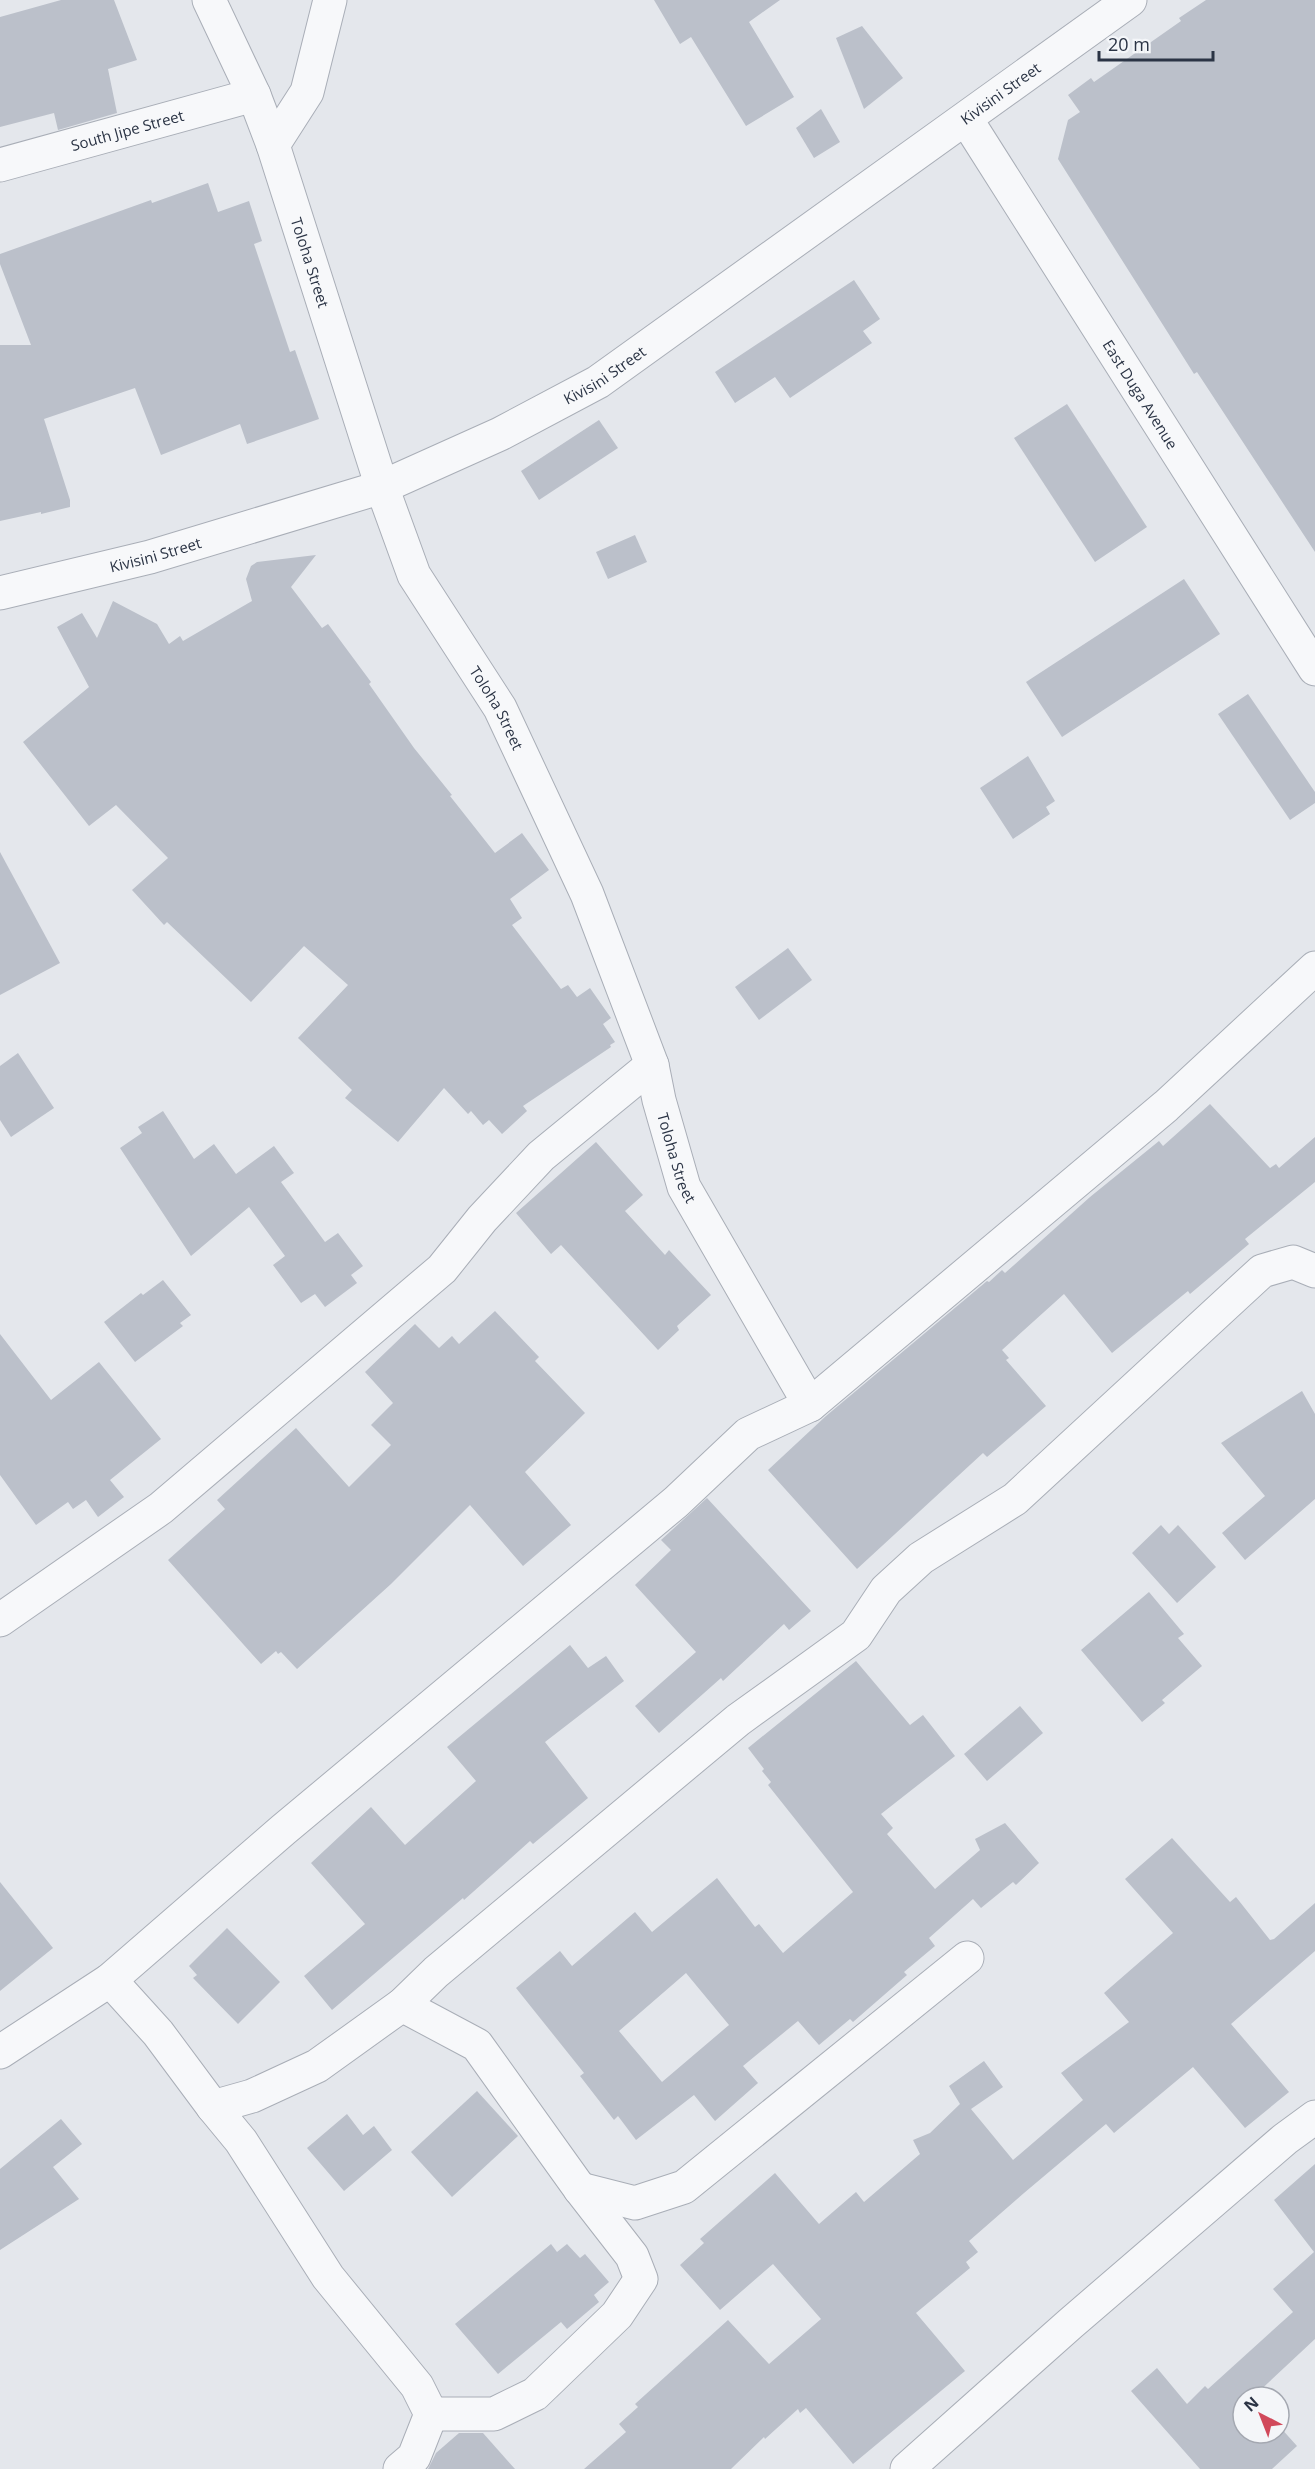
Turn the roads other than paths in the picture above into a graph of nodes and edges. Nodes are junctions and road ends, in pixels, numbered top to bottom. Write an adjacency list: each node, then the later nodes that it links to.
1 (209, 0): 4 (street, Toloha Street)
2 (330, 0): 6 (street)
3 (1130, 0): 5 (street, Kivisini Street)
4 (254, 95): 6 (street, Toloha Street); 7 (street, South Jipe Street)
5 (966, 119): 8 (street, Kivisini Street); 10 (street, East Duga Avenue)
6 (273, 145): 8 (street, Toloha Street)
7 (0, 165)
8 (382, 487): 9 (street, Kivisini Street); 12 (street, Toloha Street)
9 (0, 593)
10 (1315, 669)
11 (1315, 968): 14 (street)
12 (652, 1065): 14 (street, Toloha Street); 15 (street)
13 (1315, 1271): 18 (street)
14 (810, 1405): 17 (street)
15 (0, 1620)
16 (967, 1958): 22 (street)
17 (110, 1980): 19 (street); 20 (street)
18 (402, 2005): 20 (street); 22 (street)
19 (0, 2052)
20 (213, 2108): 23 (street)
21 (1315, 2117): 25 (street)
22 (580, 2189): 23 (street)
23 (430, 2414): 24 (street)
24 (400, 2469)
25 (907, 2469)

